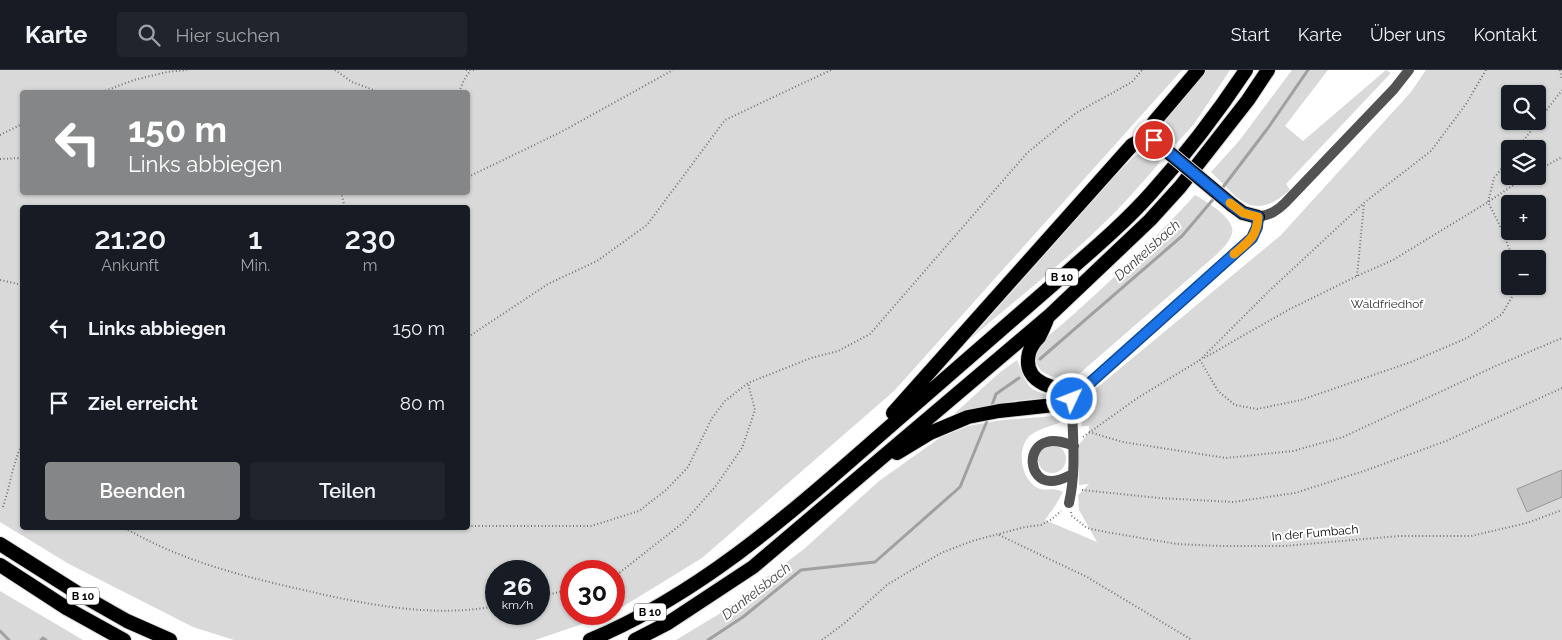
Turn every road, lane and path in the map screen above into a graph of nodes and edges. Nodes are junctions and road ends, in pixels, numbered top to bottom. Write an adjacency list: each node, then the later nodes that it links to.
1 (187, 70): 14 (path)
2 (335, 70): 18 (path)
3 (466, 70): 15 (path)
4 (476, 70): 15 (path)
5 (673, 70): 30 (path)
6 (831, 70): 41 (path)
7 (1142, 70): 44 (path)
8 (1198, 70): 24 (highway)
9 (1246, 70): 50 (highway, B 10)
10 (1268, 70): 40 (highway, B 10)
11 (1408, 70): 34 (street)
12 (1486, 70): 32 (path)
13 (1560, 70): 16 (path)
14 (167, 71): 17 (path)
15 (470, 71): 19 (path)
16 (1562, 80)
17 (107, 90)
18 (374, 90)
19 (460, 90)
20 (1562, 90): 23 (path)
21 (20, 125): 22 (path)
22 (0, 135)
23 (1524, 140)
24 (1157, 143): 34 (highway, bridge); 50 (highway)
25 (1562, 157): 28 (path)
26 (0, 158): 27 (path)
27 (20, 158)
28 (1546, 166)
29 (1501, 169): 33 (path)
30 (470, 176)
31 (1514, 185): 33 (path)
32 (1364, 202): 36 (path); 43 (path)
33 (1488, 202): 35 (path); 36 (path)
34 (1258, 217): 46 (street)
35 (1509, 250)
36 (1357, 276): 43 (path)
37 (0, 280): 38 (path)
38 (20, 285)
39 (1513, 295): 43 (path)
40 (1050, 315): 46 (highway); 51 (highway, B 10)
41 (470, 336)
42 (1562, 338): 47 (path)
43 (1200, 360): 47 (path)
44 (748, 383): 58 (path); 63 (path)
45 (1562, 388): 53 (path)
46 (1076, 395): 48 (street); 51 (highway)
47 (1090, 432): 48 (path)
48 (1074, 446): 52 (street); 52 (street)
49 (20, 448): 55 (path)
50 (852, 458): 67 (highway, B 10)
51 (863, 474): 68 (highway, B 10)
52 (1073, 474): 53 (street)
53 (1072, 488): 54 (street)
54 (1069, 503): 60 (path)
55 (3, 507)
56 (1562, 510): 57 (path, In der Fumbach)
57 (1072, 516)
58 (470, 526)
59 (129, 530): 64 (path)
60 (998, 534): 69 (path); 70 (path)
61 (0, 544): 66 (highway, B 10)
62 (0, 565): 65 (highway, B 10)
63 (625, 568)
64 (485, 608)
65 (124, 640)
66 (170, 640)
67 (590, 640)
68 (635, 640)
69 (822, 640)
70 (1192, 640)

